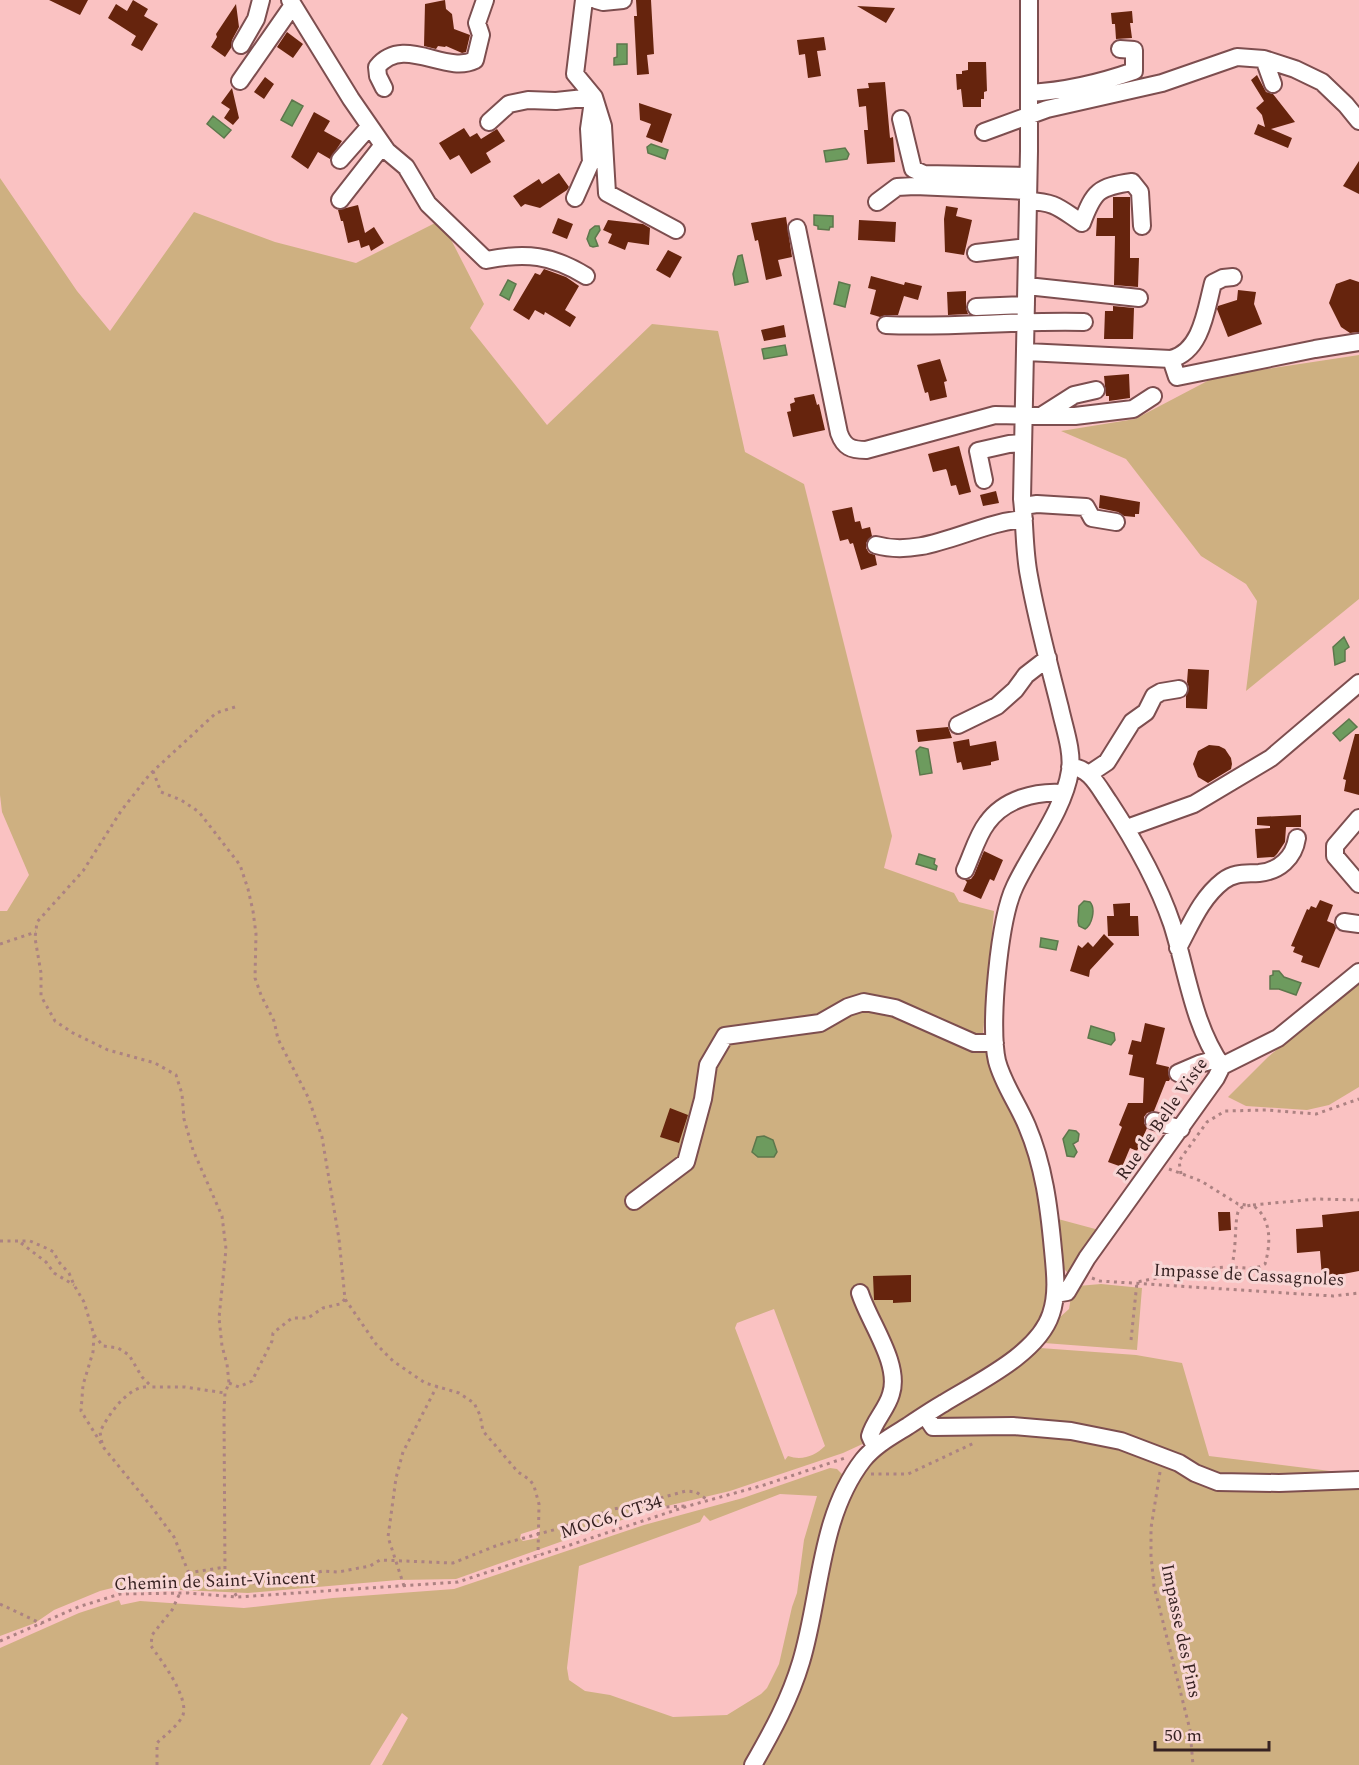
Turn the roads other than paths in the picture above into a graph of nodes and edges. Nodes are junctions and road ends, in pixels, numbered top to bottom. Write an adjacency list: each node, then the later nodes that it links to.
1 (485, 0): 13 (street)
2 (584, 0): 15 (street)
3 (596, 0): 4 (street)
4 (623, 0)
5 (1029, 0): 14 (street)
6 (255, 2): 8 (street)
7 (291, 3): 11 (street); 20 (street)
8 (241, 45)
9 (1120, 49): 14 (street)
10 (1264, 59): 12 (street); 16 (street); 18 (street)
11 (240, 81)
12 (1273, 84)
13 (384, 88)
14 (1029, 93): 16 (street)
15 (594, 97): 19 (street); 25 (street); 30 (street)
16 (1029, 115): 21 (street); 24 (street)
17 (901, 119): 24 (street)
18 (1359, 121)
19 (489, 122)
20 (369, 127): 22 (street); 23 (street)
21 (984, 132)
22 (383, 145): 26 (street); 33 (street)
23 (340, 160)
24 (1028, 189): 27 (street); 28 (street); 31 (street)
25 (575, 198)
26 (340, 200)
27 (877, 202)
28 (1142, 226)
29 (796, 228): 48 (street)
30 (676, 230)
31 (1027, 247): 32 (street); 35 (street)
32 (976, 253)
33 (586, 276)
34 (1233, 277): 44 (street)
35 (1027, 286): 36 (street); 37 (street)
36 (1139, 298)
37 (1026, 305): 38 (street); 39 (street)
38 (976, 307)
39 (1026, 322): 40 (street); 41 (street); 43 (street)
40 (1084, 322)
41 (886, 325)
42 (1359, 342): 44 (street)
43 (1026, 352): 44 (street); 48 (street)
44 (1171, 359)
45 (1096, 390): 47 (street)
46 (1153, 396): 47 (street)
47 (1041, 416): 48 (street)
48 (1024, 417): 49 (street)
49 (1023, 443): 50 (street); 51 (street)
50 (984, 480)
51 (1023, 512): 52 (street); 53 (street); 54 (street)
52 (1116, 522)
53 (876, 545)
54 (1048, 658): 57 (street); 58 (street)
55 (1359, 683): 62 (street)
56 (1179, 689): 59 (street)
57 (958, 724)
58 (1070, 767): 59 (street); 60 (street)
59 (1089, 774): 62 (street)
60 (1063, 793): 64 (street); 70 (street)
61 (1359, 818): 65 (street)
62 (1127, 828): 66 (street)
63 (1297, 838): 67 (street)
64 (965, 870)
65 (1359, 884)
66 (1159, 894): 67 (street); 68 (street)
67 (1202, 904): 68 (street)
68 (1178, 948): 71 (street)
69 (1359, 972): 71 (street, Rue de Belle Viste)
70 (995, 1043): 75 (street); 77 (street)
71 (1219, 1062): 72 (street); 74 (street, Rue de Belle Viste)
72 (1178, 1073)
73 (1154, 1121): 74 (street)
74 (1181, 1129): 77 (street, Rue de Belle Viste)
75 (634, 1201)
76 (860, 1293): 79 (street)
77 (1055, 1294): 78 (street)
78 (925, 1415): 79 (street); 80 (street)
79 (875, 1447): 81 (street)
80 (1359, 1480)
81 (753, 1765)

